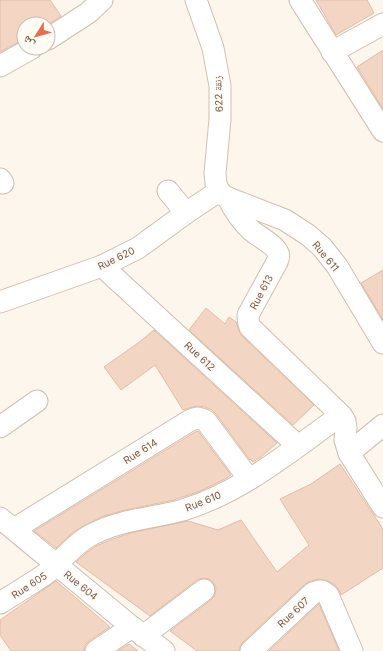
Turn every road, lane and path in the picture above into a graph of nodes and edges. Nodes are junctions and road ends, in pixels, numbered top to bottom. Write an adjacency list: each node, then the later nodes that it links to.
1 (196, 0): 11 (street, زنقة 622)
2 (300, 0): 6 (street)
3 (89, 4): 5 (street)
4 (383, 24): 6 (street)
5 (56, 32)
6 (332, 52): 9 (street)
7 (18, 56): 8 (street)
8 (0, 66)
9 (383, 131)
10 (168, 191): 12 (street)
11 (224, 194): 12 (street, Rue 620); 15 (street, Rue 611); 17 (street, Rue 613)
12 (186, 213): 13 (street, Rue 620)
13 (102, 266): 14 (street, Rue 620); 20 (street, Rue 612)
14 (0, 302)
15 (383, 342)
16 (37, 401): 19 (street)
17 (342, 415): 20 (street, Rue 610); 21 (street)
18 (383, 425): 21 (street)
19 (0, 427)
20 (298, 446): 22 (street, Rue 610)
21 (349, 453): 23 (street)
22 (249, 479): 24 (street, Rue 614); 25 (street, Rue 610)
23 (382, 504)
24 (7, 523): 25 (street, Rue 604)
25 (56, 565): 27 (street, Rue 605); 28 (street, Rue 604)
26 (204, 590): 28 (street)
27 (0, 603)
28 (137, 631): 29 (street); 30 (street, Rue 604)
29 (96, 651)
30 (164, 651)
31 (251, 651): 32 (street, Rue 607)
32 (352, 651)

